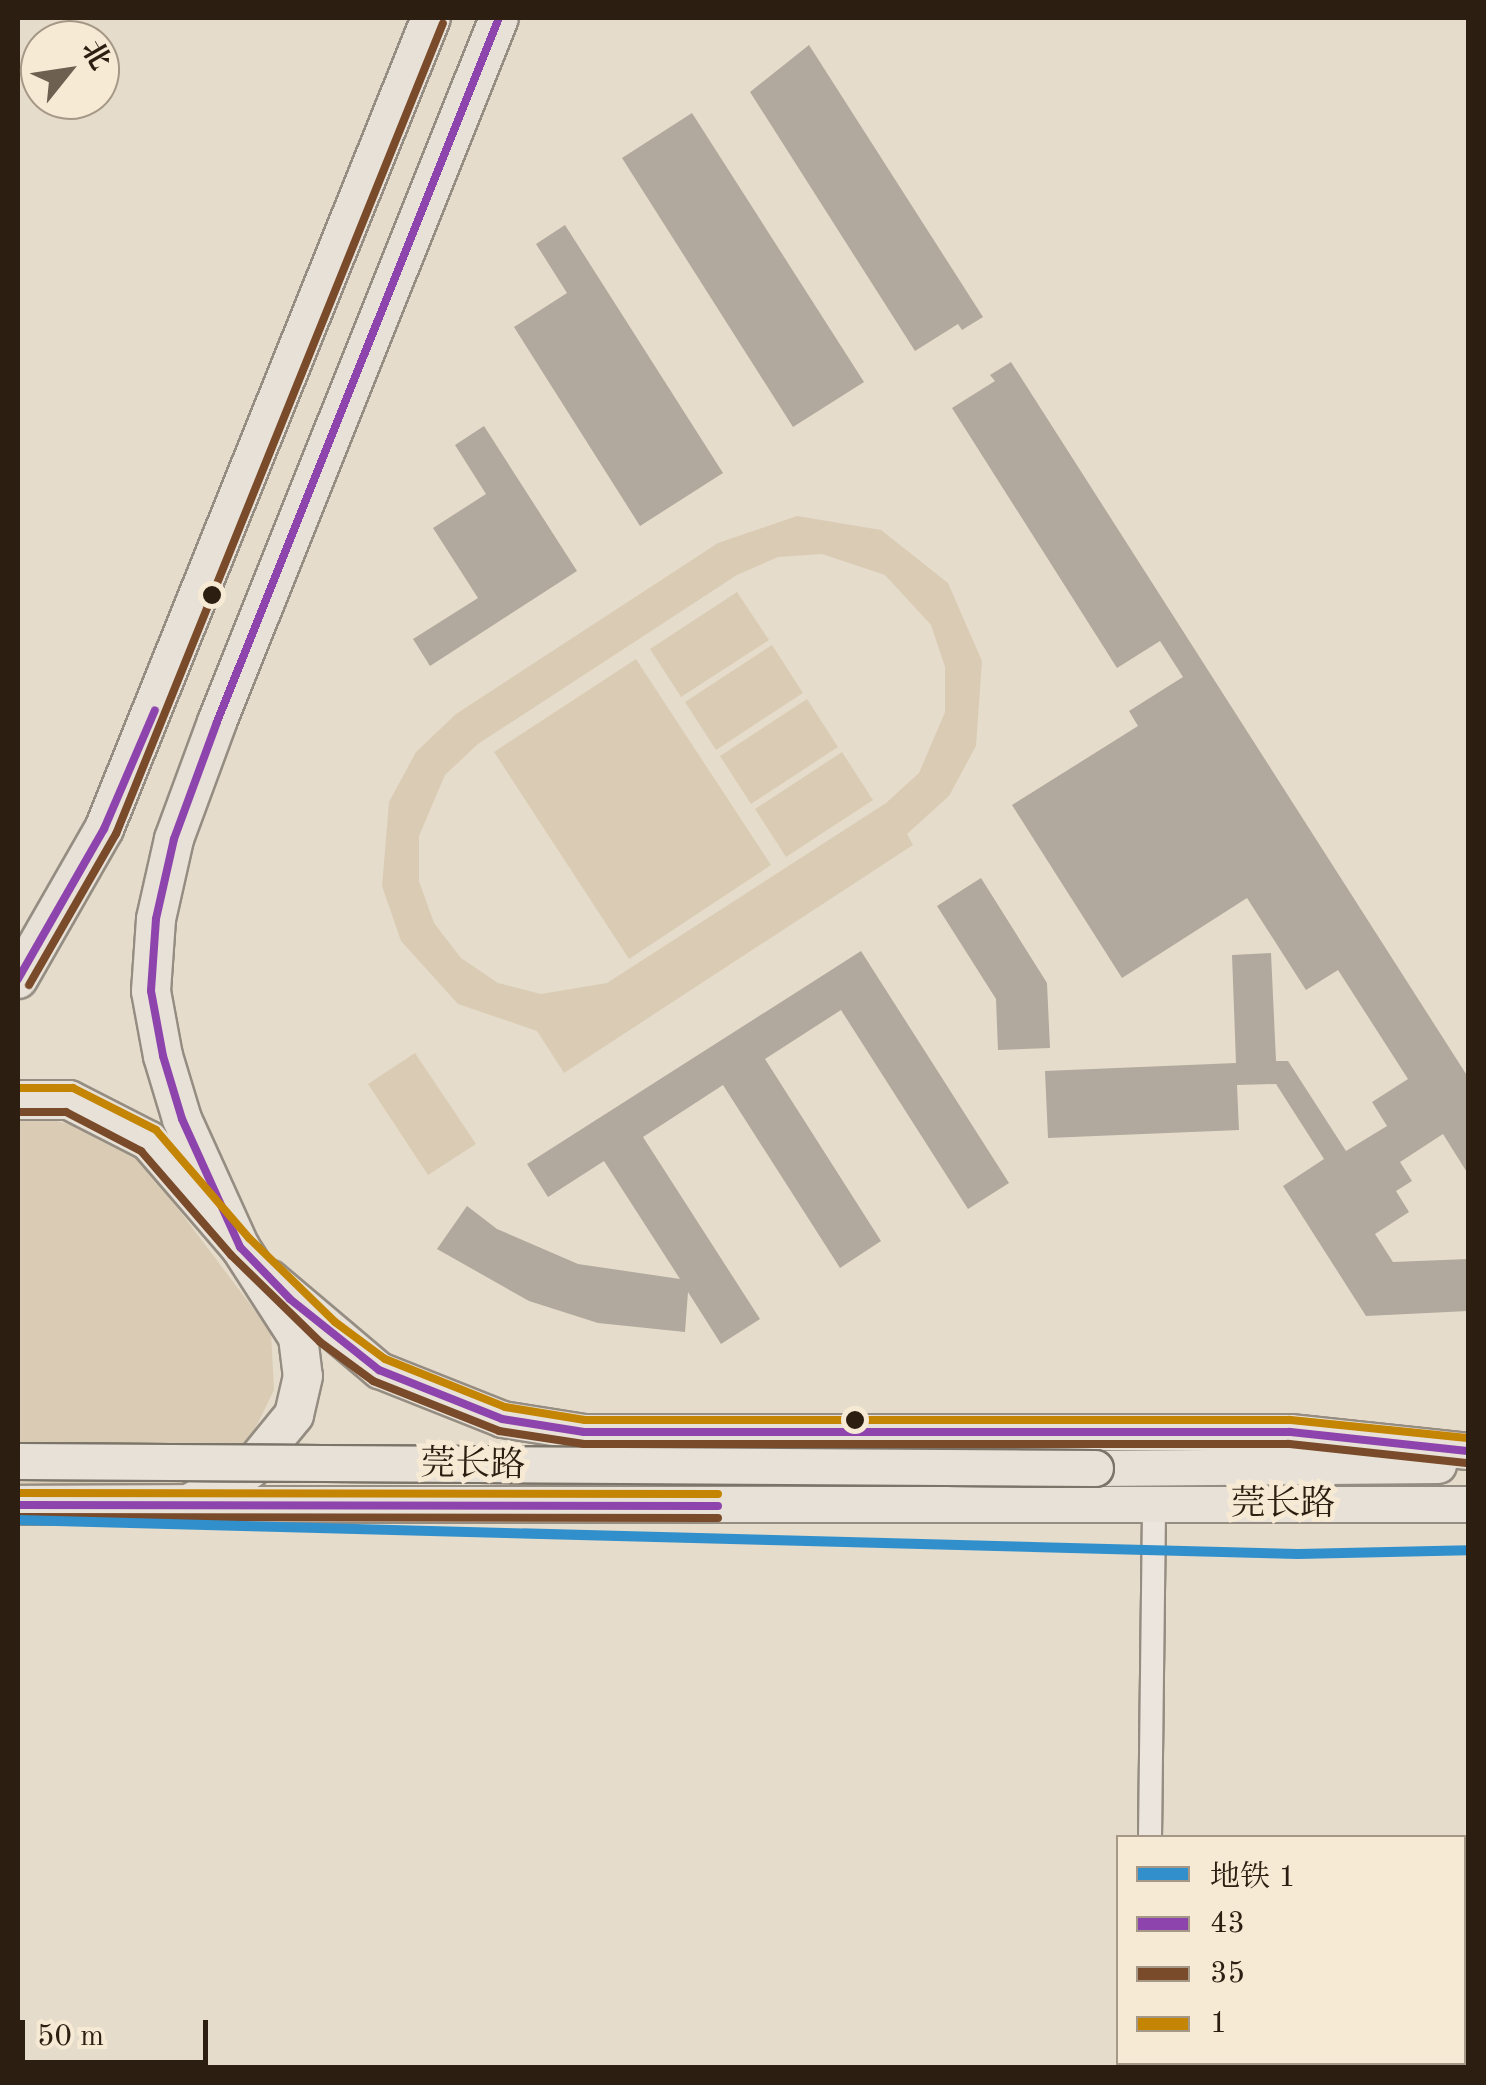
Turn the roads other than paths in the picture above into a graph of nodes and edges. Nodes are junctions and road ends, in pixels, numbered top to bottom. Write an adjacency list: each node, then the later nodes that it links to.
1 (430, 18): 3 (highway)
2 (500, 18): 5 (highway)
3 (18, 979)
4 (18, 1100): 5 (highway)
5 (240, 1247): 6 (main road, 莞长路); 9 (highway)
6 (1468, 1451)
7 (18, 1462): 8 (main road, 莞长路, bridge)
8 (1468, 1464)
9 (188, 1504): 11 (highway, 莞长路); 12 (main road, 莞长路)
10 (1468, 1504): 12 (main road, 莞长路)
11 (18, 1505)
12 (1154, 1505): 13 (street)
13 (1150, 1835)

